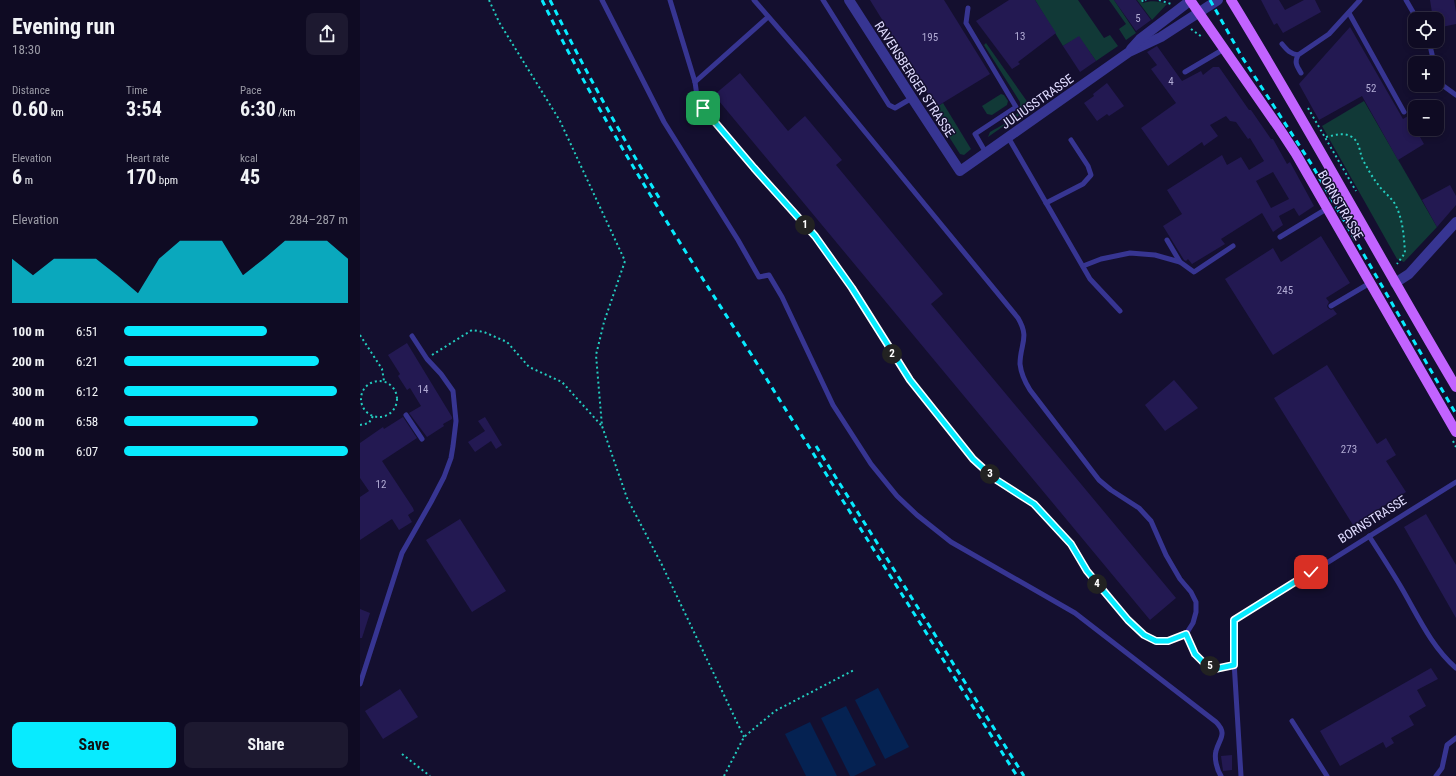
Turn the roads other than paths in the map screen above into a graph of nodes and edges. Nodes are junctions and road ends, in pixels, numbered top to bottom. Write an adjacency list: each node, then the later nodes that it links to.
1 (602, 0): 56 (lane)
2 (670, 0): 22 (lane)
3 (754, 0): 15 (lane)
4 (823, 0): 25 (lane)
5 (850, 0): 25 (street, RAVENSBERGER STRASSE)
6 (1190, 0): 12 (main road, BORNSTRASSE); 18 (street, JULIUSSTRASSE)
7 (1218, 0): 12 (street, JULIUSSTRASSE)
8 (1231, 0): 40 (main road, BORNSTRASSE)
9 (1360, 0): 14 (lane)
10 (1406, 0): 13 (lane)
11 (968, 8): 29 (lane)
12 (1198, 12): 17 (main road, BORNSTRASSE); 18 (street, JULIUSSTRASSE)
13 (1413, 12)
14 (1349, 13): 19 (lane); 26 (lane)
15 (768, 17): 22 (lane); 50 (lane)
16 (1282, 44): 19 (lane)
17 (1224, 48): 20 (lane); 32 (main road, BORNSTRASSE)
18 (1129, 52): 27 (street, JULIUSSTRASSE)
19 (1298, 55): 21 (lane)
20 (1185, 72)
21 (1301, 73)
22 (695, 82): 50 (lane)
23 (1444, 86): 24 (lane)
24 (1456, 95)
25 (912, 98): 30 (street, RAVENSBERGER STRASSE)
26 (1404, 112)
27 (1008, 137): 29 (street, JULIUSSTRASSE); 31 (lane)
28 (1071, 140): 31 (lane)
29 (986, 153): 30 (street, JULIUSSTRASSE)
30 (960, 171)
31 (1046, 203): 38 (lane)
32 (1328, 208): 34 (lane); 39 (main road, BORNSTRASSE)
33 (1456, 222): 40 (street)
34 (1280, 237)
35 (1167, 240): 37 (lane)
36 (1233, 246): 37 (lane)
37 (1180, 262): 38 (lane)
38 (1083, 266): 42 (lane)
39 (1370, 283): 41 (lane); 46 (main road, BORNSTRASSE)
40 (1395, 283): 44 (main road, BORNSTRASSE)
41 (1331, 306)
42 (1120, 311)
43 (412, 336): 53 (lane)
44 (1456, 387)
45 (406, 415): 47 (lane)
46 (1456, 432)
47 (422, 439)
48 (1456, 482): 49 (lane, BORNSTRASSE)
49 (1369, 536): 51 (lane, BORNSTRASSE); 52 (lane)
50 (1186, 634): 51 (lane)
51 (1234, 665): 57 (lane, BORNSTRASSE)
52 (1456, 668)
53 (360, 684)
54 (1292, 721): 58 (lane)
55 (1456, 738): 59 (lane)
56 (1221, 776)
57 (1241, 776)
58 (1327, 776)
59 (1436, 776)

